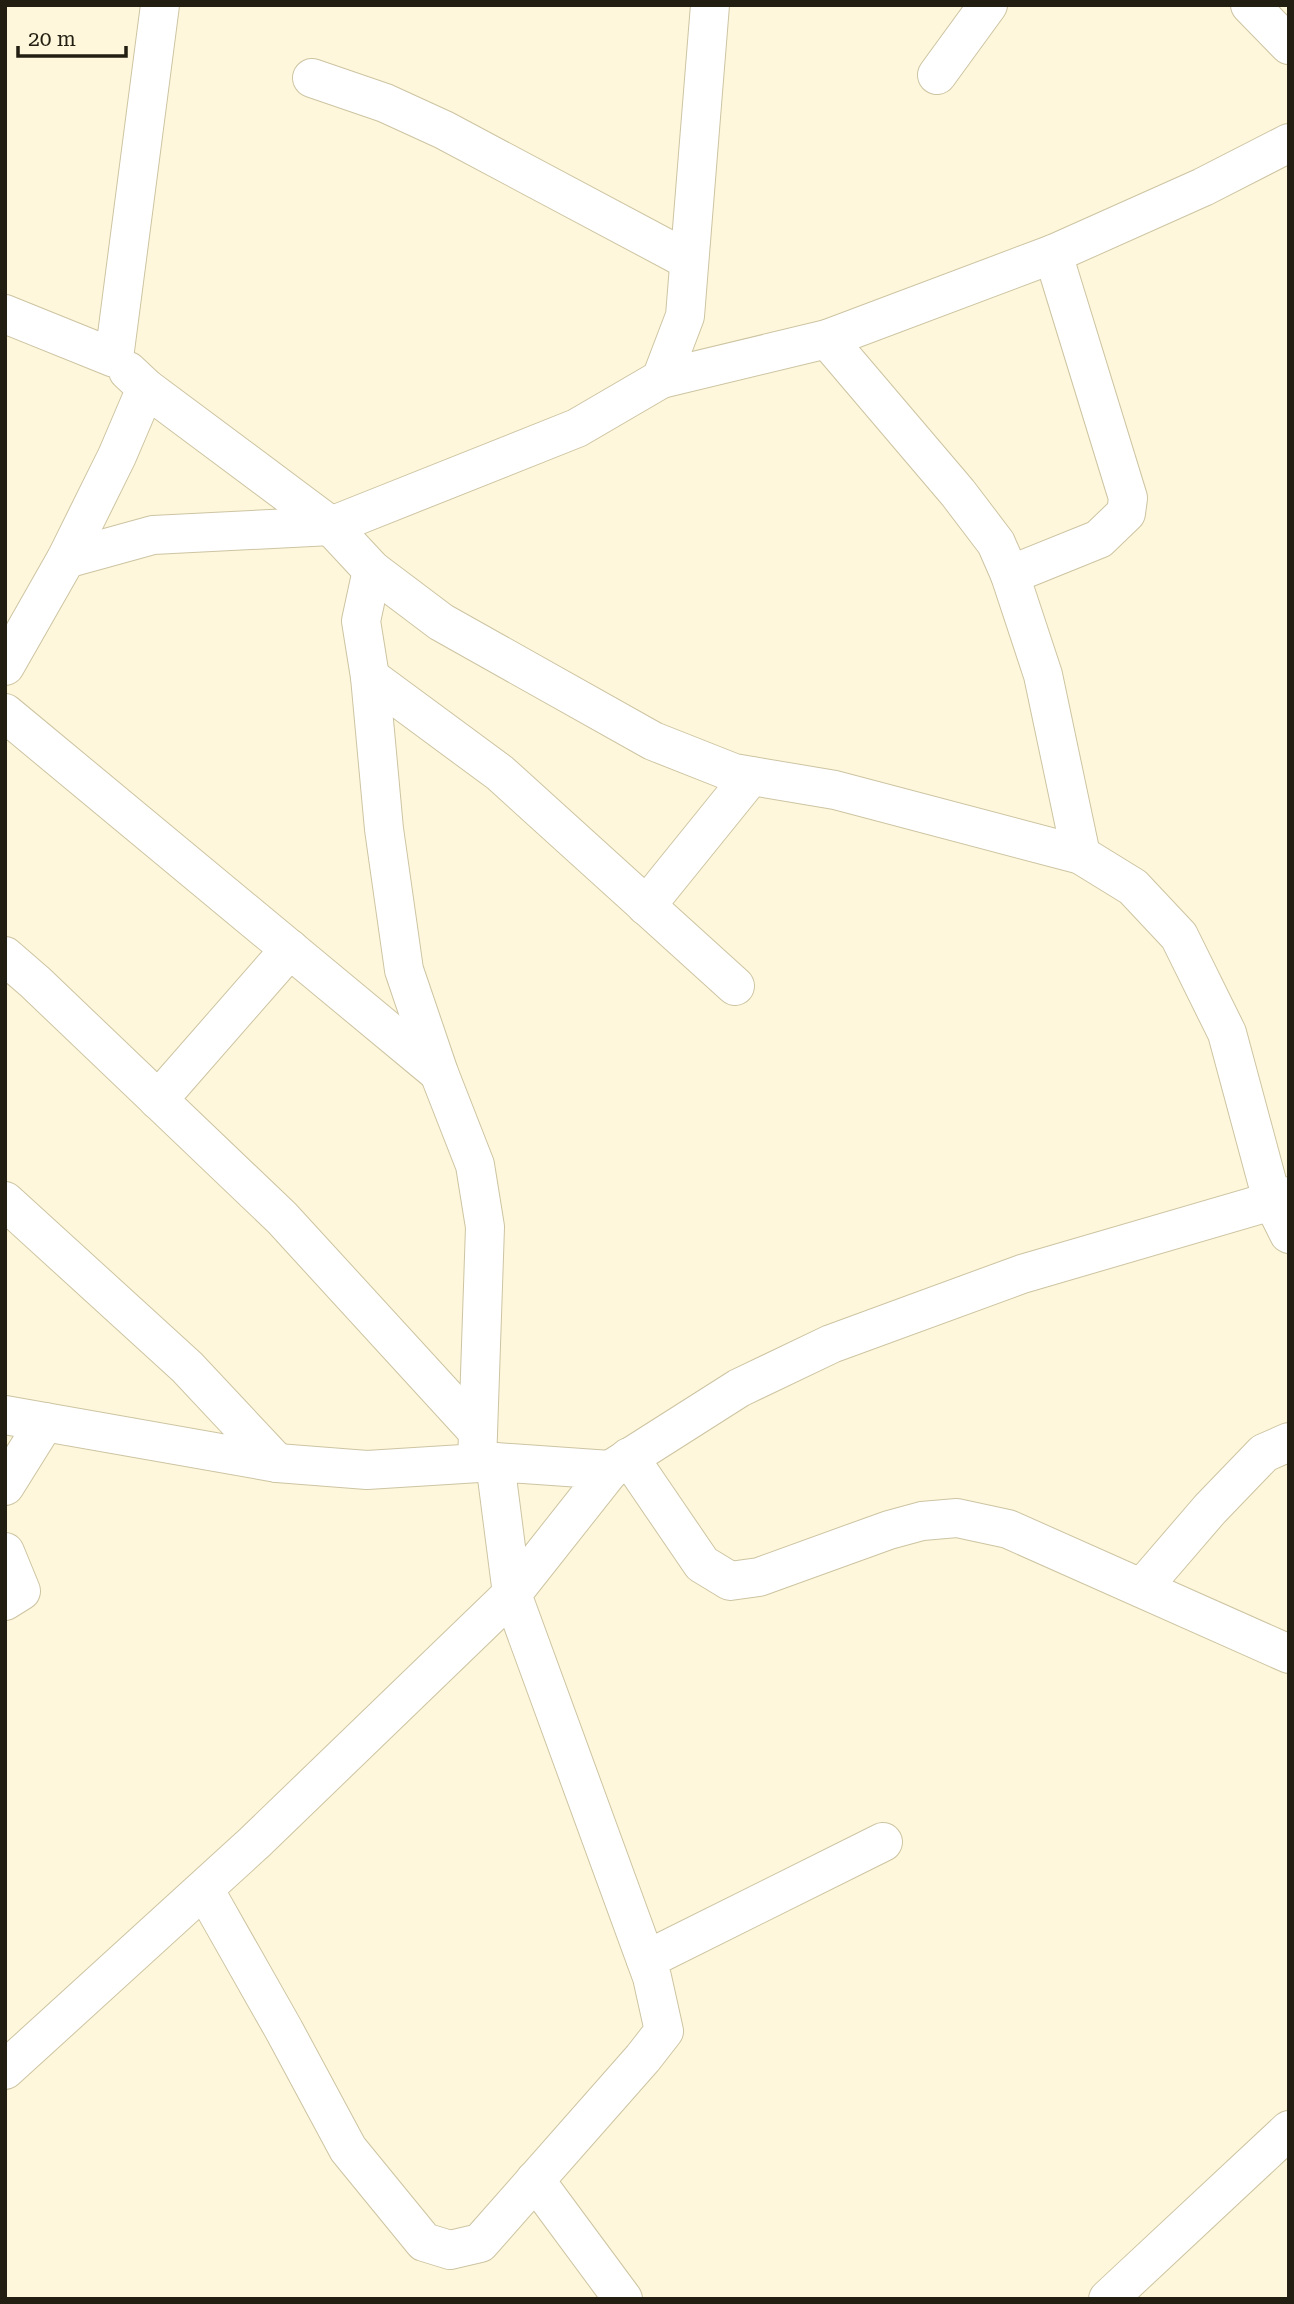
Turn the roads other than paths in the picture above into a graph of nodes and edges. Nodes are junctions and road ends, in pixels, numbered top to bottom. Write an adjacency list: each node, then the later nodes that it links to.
1 (160, 5): 13 (street)
2 (710, 5): 10 (street)
3 (988, 5): 6 (street)
4 (1250, 5): 5 (street)
5 (1289, 45)
6 (937, 75)
7 (312, 78): 10 (street)
8 (1289, 143): 9 (street)
9 (1053, 254): 12 (street); 19 (street)
10 (688, 260): 14 (street)
11 (5, 314): 13 (street)
12 (827, 339): 14 (street); 19 (street)
13 (114, 358): 15 (street)
14 (662, 379): 16 (street)
15 (146, 388): 16 (street); 17 (street)
16 (331, 526): 17 (street); 18 (street)
17 (66, 559): 20 (street)
18 (372, 570): 21 (street); 23 (street)
19 (1010, 575): 24 (street)
20 (5, 666)
21 (370, 677): 25 (street); 29 (street)
22 (5, 713): 26 (street)
23 (751, 776): 24 (street); 25 (street)
24 (1081, 855): 31 (street)
25 (646, 905): 28 (street)
26 (290, 949): 29 (street); 30 (street)
27 (5, 956): 30 (street)
28 (735, 986)
29 (439, 1073): 37 (street)
30 (158, 1100): 37 (street)
31 (1280, 1198): 33 (street); 39 (street)
32 (5, 1201): 38 (street)
33 (1289, 1234)
34 (5, 1415): 35 (street)
35 (45, 1422): 38 (street); 40 (street)
36 (1289, 1441): 42 (street)
37 (484, 1452): 38 (street); 39 (street); 43 (street)
38 (277, 1463)
39 (619, 1464): 42 (street); 43 (street)
40 (5, 1486)
41 (5, 1552): 44 (street)
42 (1142, 1588): 45 (street)
43 (512, 1594): 47 (street); 48 (street)
44 (5, 1601)
45 (1289, 1654)
46 (883, 1842): 48 (street)
47 (204, 1889): 49 (street); 51 (street)
48 (646, 1960): 51 (street)
49 (5, 2070)
50 (1288, 2133): 53 (street)
51 (535, 2180): 52 (street)
52 (623, 2299)
53 (1108, 2299)

